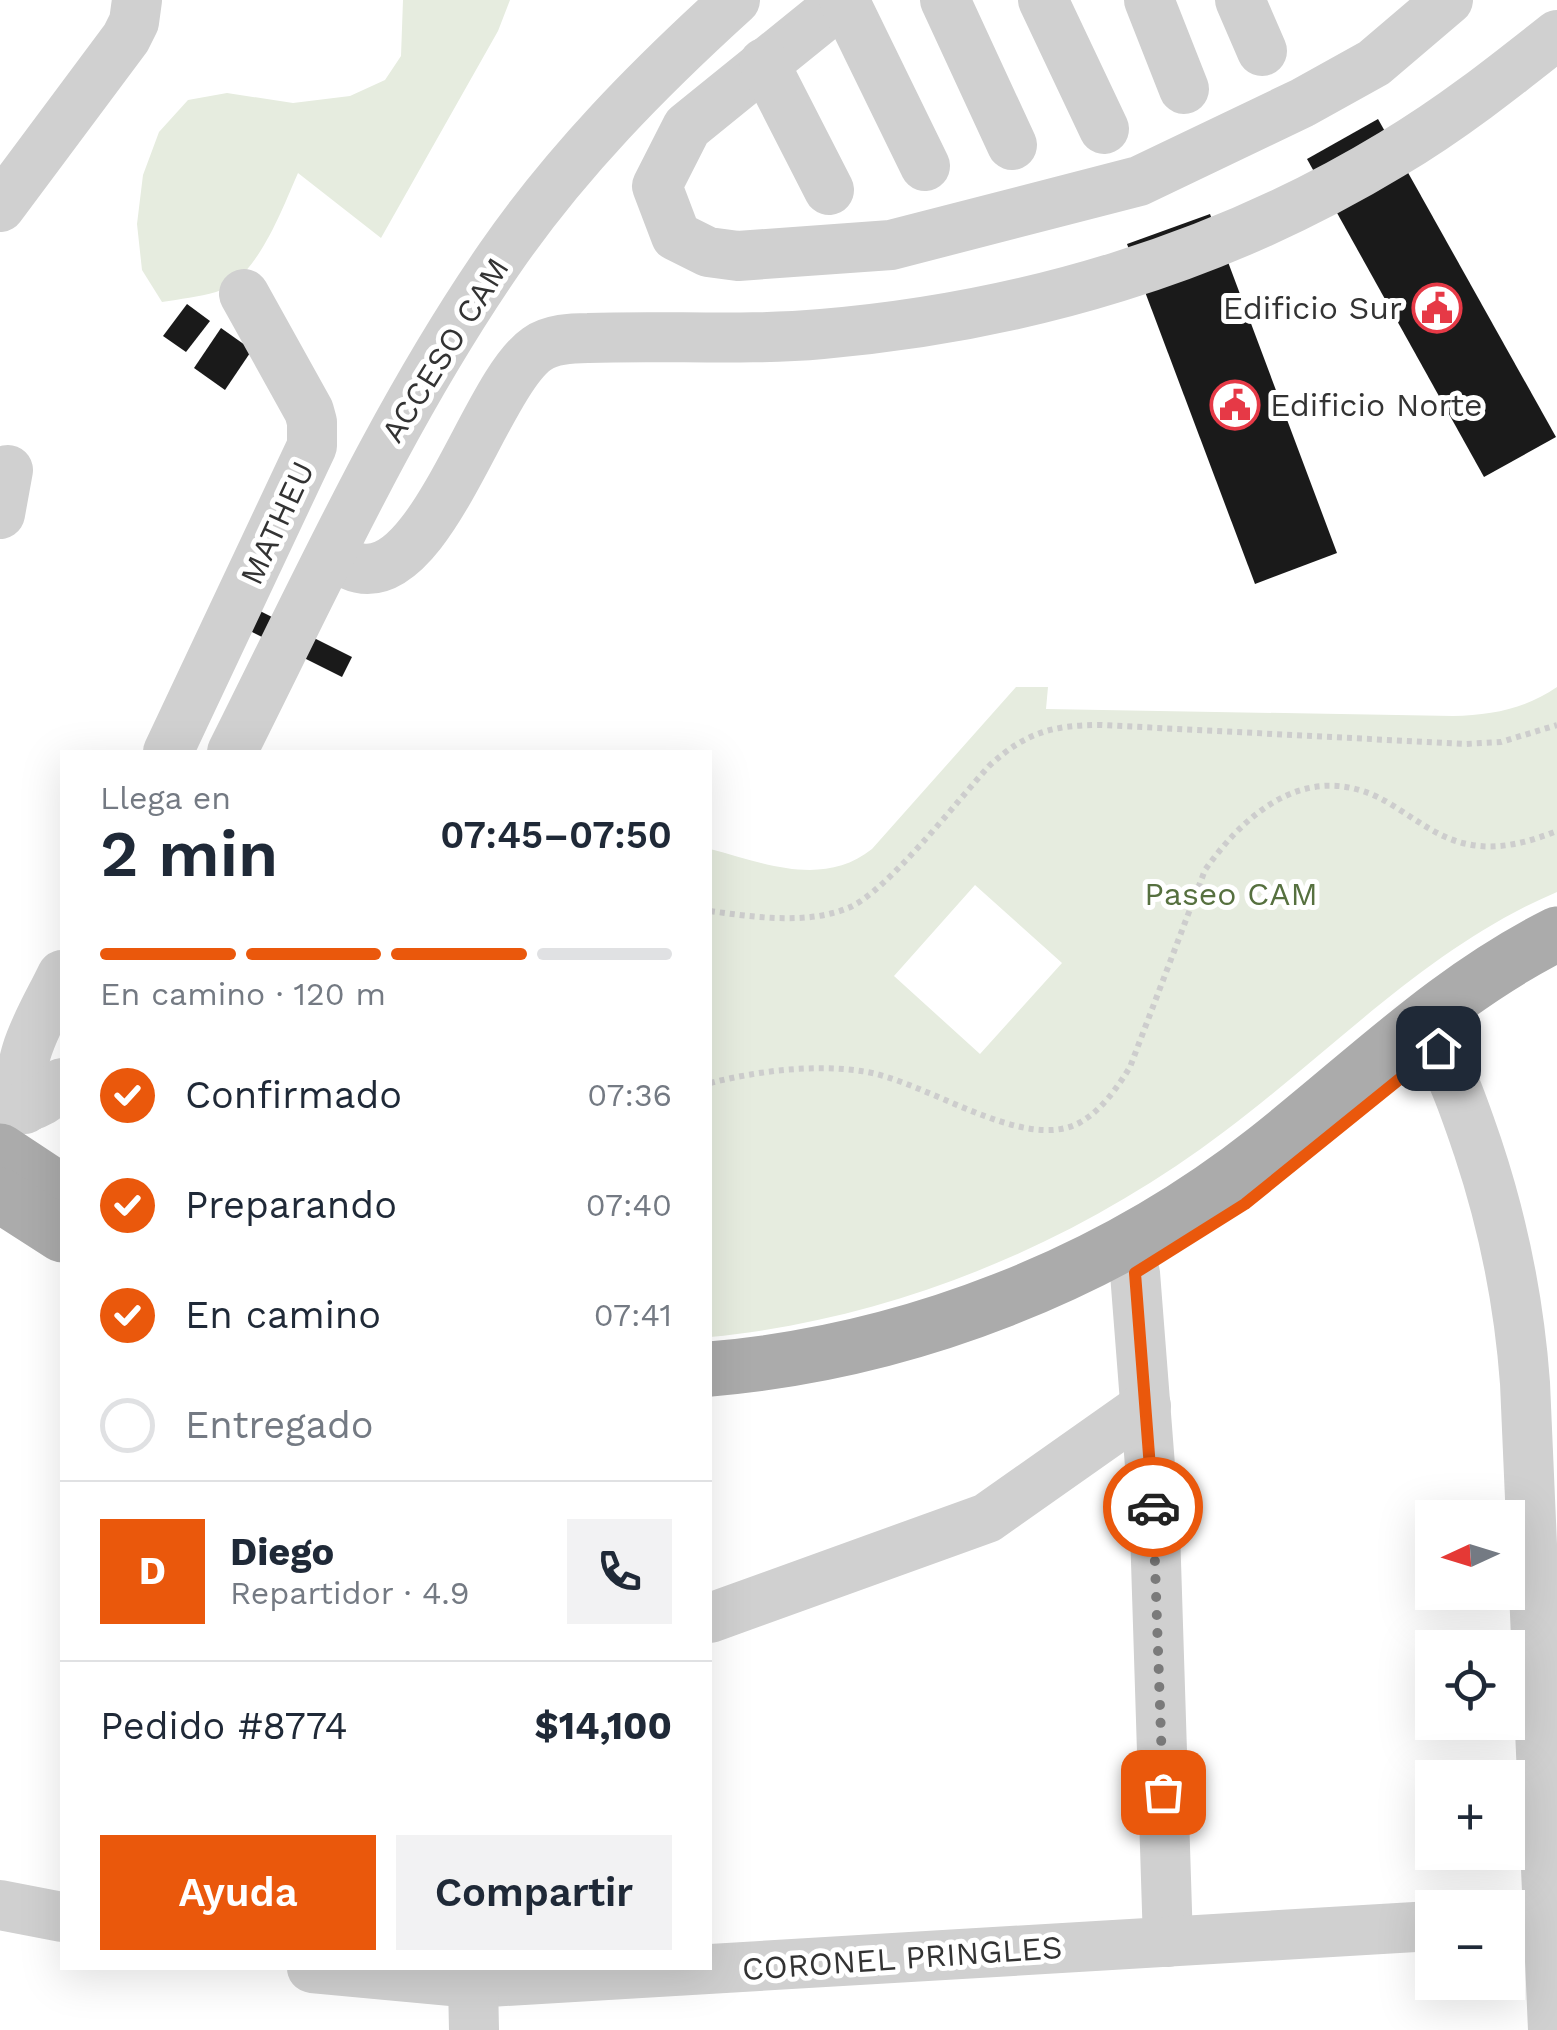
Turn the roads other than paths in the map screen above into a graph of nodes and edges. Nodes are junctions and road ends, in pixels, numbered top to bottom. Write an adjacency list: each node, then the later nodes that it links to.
1 (137, 0): 17 (street)
2 (734, 0): 19 (street, ACCESO CAM)
3 (844, 0): 11 (street); 15 (street)
4 (945, 0): 14 (street)
5 (1043, 0): 13 (street)
6 (1149, 0): 12 (street)
7 (1240, 0): 10 (street)
8 (1448, 0): 11 (street)
9 (1557, 35): 19 (street)
10 (1262, 51)
11 (764, 63): 16 (street)
12 (1184, 89)
13 (1104, 129)
14 (1012, 145)
15 (926, 166)
16 (829, 190)
17 (0, 207)
18 (244, 294): 20 (street, MATHEU)
19 (332, 554): 21 (street, ACCESO CAM)
20 (169, 750)
21 (233, 750)
22 (1557, 934): 25 (main road)
23 (1557, 970): 25 (main road)
24 (60, 978): 26 (street)
25 (1429, 1034): 30 (main road); 31 (main road); 34 (street)
26 (22, 1113): 27 (main road)
27 (60, 1188)
28 (0, 1195): 29 (main road)
29 (60, 1235)
30 (1135, 1273): 32 (main road); 33 (street)
31 (712, 1369)
32 (712, 1402)
33 (1146, 1406): 35 (street); 40 (street)
34 (1545, 1570): 38 (street)
35 (712, 1617)
36 (0, 1905): 37 (street)
37 (60, 1917)
38 (1538, 1920): 44 (street)
39 (1415, 1927): 40 (street, CORONEL PRINGLES)
40 (1168, 1942): 43 (street, CORONEL PRINGLES)
41 (346, 1970): 42 (street, CORONEL PRINGLES)
42 (380, 1972): 43 (street, CORONEL PRINGLES)
43 (474, 2006)
44 (1553, 2030)

